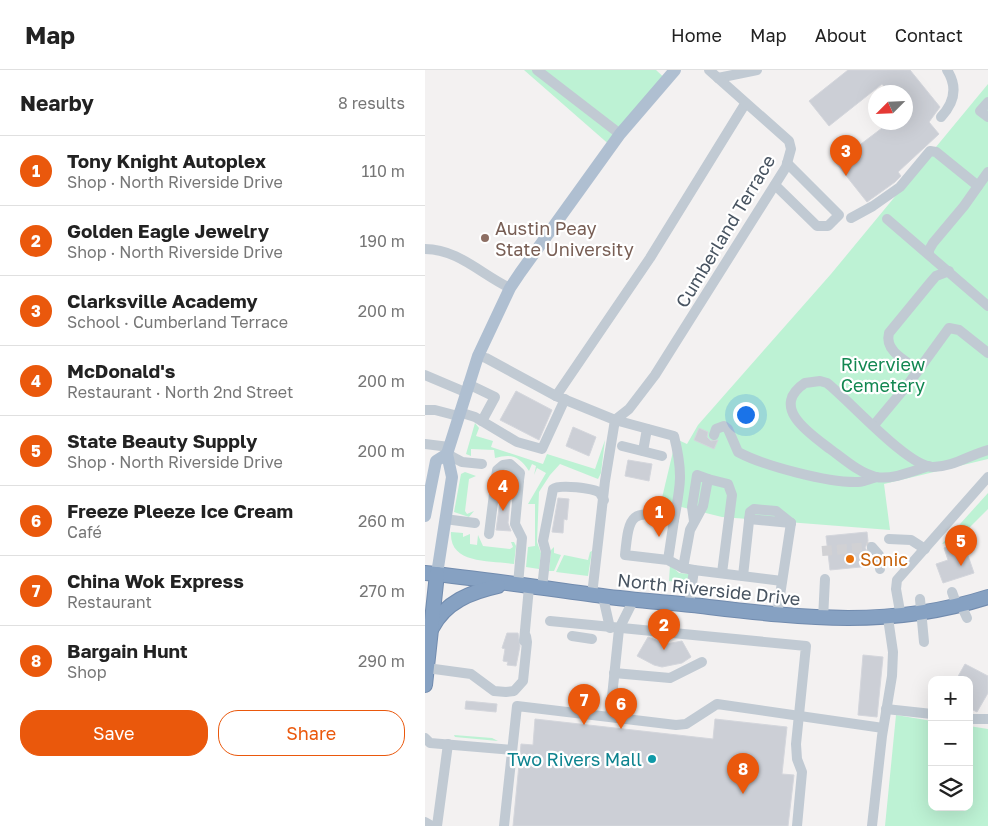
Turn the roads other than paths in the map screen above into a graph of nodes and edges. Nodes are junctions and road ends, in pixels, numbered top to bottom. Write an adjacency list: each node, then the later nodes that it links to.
1 (537, 70): 11 (street)
2 (675, 70): 11 (main road)
3 (709, 70): 6 (street, Cumberland Terrace)
4 (757, 70): 6 (street)
5 (947, 70): 9 (street)
6 (718, 78): 8 (street, Cumberland Terrace)
7 (988, 102): 10 (street)
8 (745, 104): 12 (street, Cumberland Terrace); 28 (street)
9 (941, 117)
10 (988, 117)
11 (620, 134): 21 (main road)
12 (787, 163): 14 (street, Cumberland Terrace); 14 (street)
13 (988, 172): 15 (street)
14 (775, 185): 31 (street, Cumberland Terrace)
15 (978, 186): 16 (street); 19 (street)
16 (851, 218)
17 (887, 219): 19 (street)
18 (425, 249): 21 (street)
19 (929, 254): 20 (street)
20 (949, 271): 22 (street); 25 (street)
21 (510, 288): 24 (main road)
22 (988, 306)
23 (988, 353): 25 (street)
24 (478, 356): 27 (main road); 28 (street)
25 (919, 370): 33 (street)
26 (425, 375): 27 (street)
27 (467, 388): 30 (main road); 32 (street)
28 (561, 398): 31 (street); 32 (street)
29 (425, 410): 30 (street)
30 (459, 414): 32 (street); 39 (main road)
31 (615, 420): 34 (street); 46 (street)
32 (483, 422)
33 (874, 425): 43 (street); 44 (street)
34 (647, 429): 40 (street); 49 (street)
35 (714, 434): 44 (street)
36 (425, 444): 39 (street)
37 (622, 446): 40 (street)
38 (988, 450): 43 (street)
39 (448, 451): 42 (street); 47 (main road); 48 (main road)
40 (643, 451): 41 (street)
41 (662, 456)
42 (482, 464)
43 (929, 466): 44 (street)
44 (876, 477)
45 (988, 477): 54 (street)
46 (604, 500): 63 (street); 65 (street)
47 (425, 516)
48 (445, 519): 50 (street); 59 (main road)
49 (674, 520): 55 (street); 55 (street)
50 (475, 523)
51 (489, 534): 63 (street)
52 (889, 539): 54 (street)
53 (873, 547): 57 (street)
54 (925, 549): 72 (street)
55 (669, 560): 56 (street)
56 (688, 569): 58 (street); 58 (street); 68 (street)
57 (880, 569)
58 (721, 573): 60 (street)
59 (431, 574): 63 (highway, North Riverside Drive); 77 (highway)
60 (743, 576): 62 (street); 62 (street)
61 (825, 579): 74 (street)
62 (782, 581): 71 (street)
63 (524, 586): 65 (highway, North Riverside Drive); 77 (highway); 82 (street)
64 (952, 592): 70 (street)
65 (597, 596): 67 (highway, North Riverside Drive); 76 (street)
66 (988, 597): 70 (highway, North Riverside Drive)
67 (634, 599): 68 (highway, North Riverside Drive); 76 (street)
68 (689, 605): 71 (highway, North Riverside Drive)
69 (921, 606): 70 (highway, North Riverside Drive); 72 (highway, North Riverside Drive); 80 (street)
70 (959, 606): 73 (street)
71 (777, 615): 74 (highway, North Riverside Drive)
72 (894, 617): 74 (highway, North Riverside Drive); 85 (street)
73 (967, 618)
74 (823, 619)
75 (550, 621): 76 (street)
76 (615, 628): 83 (street); 88 (street)
77 (431, 630): 82 (highway)
78 (572, 636): 79 (street)
79 (592, 639)
80 (923, 642)
81 (701, 662): 83 (street)
82 (427, 668): 84 (highway)
83 (614, 673): 87 (street)
84 (425, 685)
85 (886, 709): 86 (street); 91 (street)
86 (928, 714)
87 (610, 716): 88 (street); 94 (street)
88 (799, 716): 91 (street); 99 (street)
89 (973, 719): 90 (street)
90 (988, 719)
91 (883, 728): 100 (street)
92 (425, 738): 93 (street)
93 (448, 744): 94 (street); 97 (street)
94 (512, 750): 98 (street)
95 (425, 822): 96 (street)
96 (432, 826)
97 (437, 826)
98 (504, 826)
99 (797, 826)
100 (872, 826)

